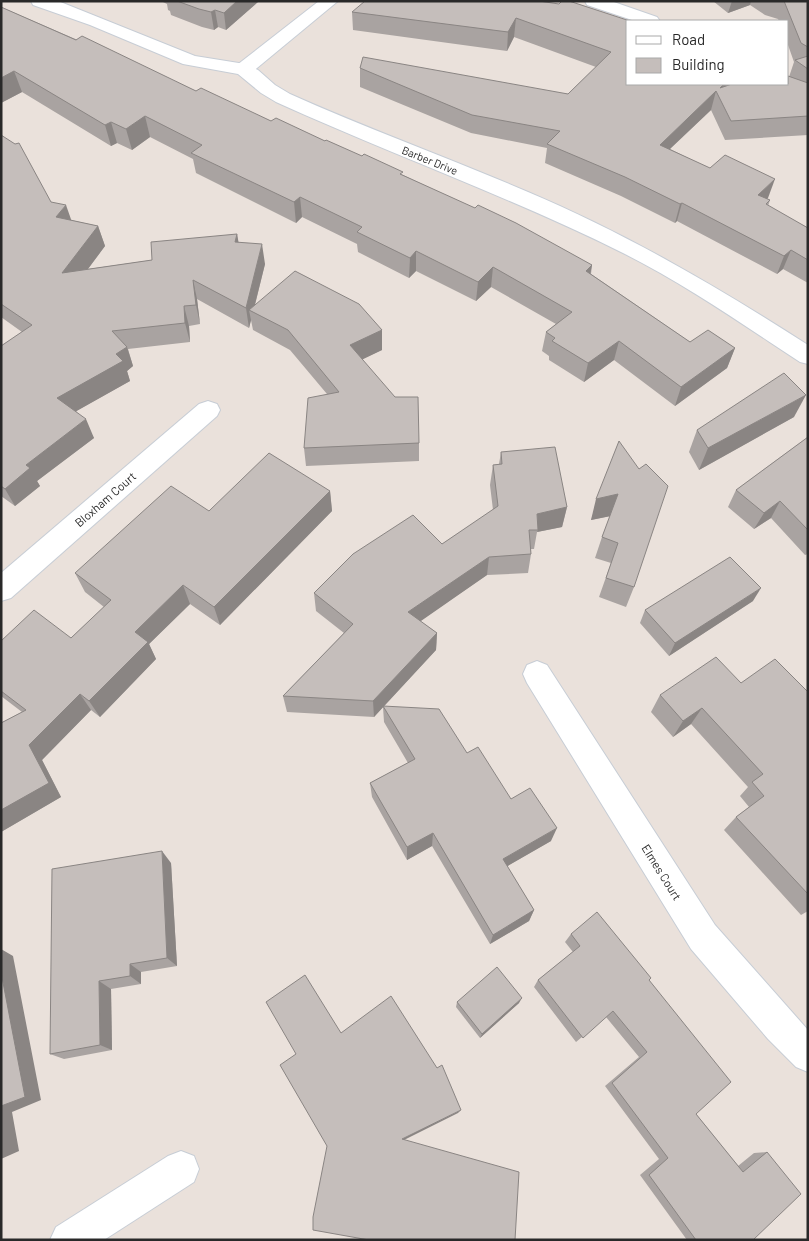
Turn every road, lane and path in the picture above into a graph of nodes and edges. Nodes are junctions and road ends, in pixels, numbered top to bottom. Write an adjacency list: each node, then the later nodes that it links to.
1 (39, 1): 5 (street)
2 (330, 1): 5 (street)
3 (593, 1): 4 (street)
4 (648, 20)
5 (244, 69): 6 (street, Barber Drive)
6 (808, 356)
7 (208, 410): 8 (street, Bloxham Court)
8 (1, 590)
9 (538, 674): 10 (street, Elmes Court)
10 (808, 1055)
11 (181, 1169): 12 (street)
12 (69, 1240)

